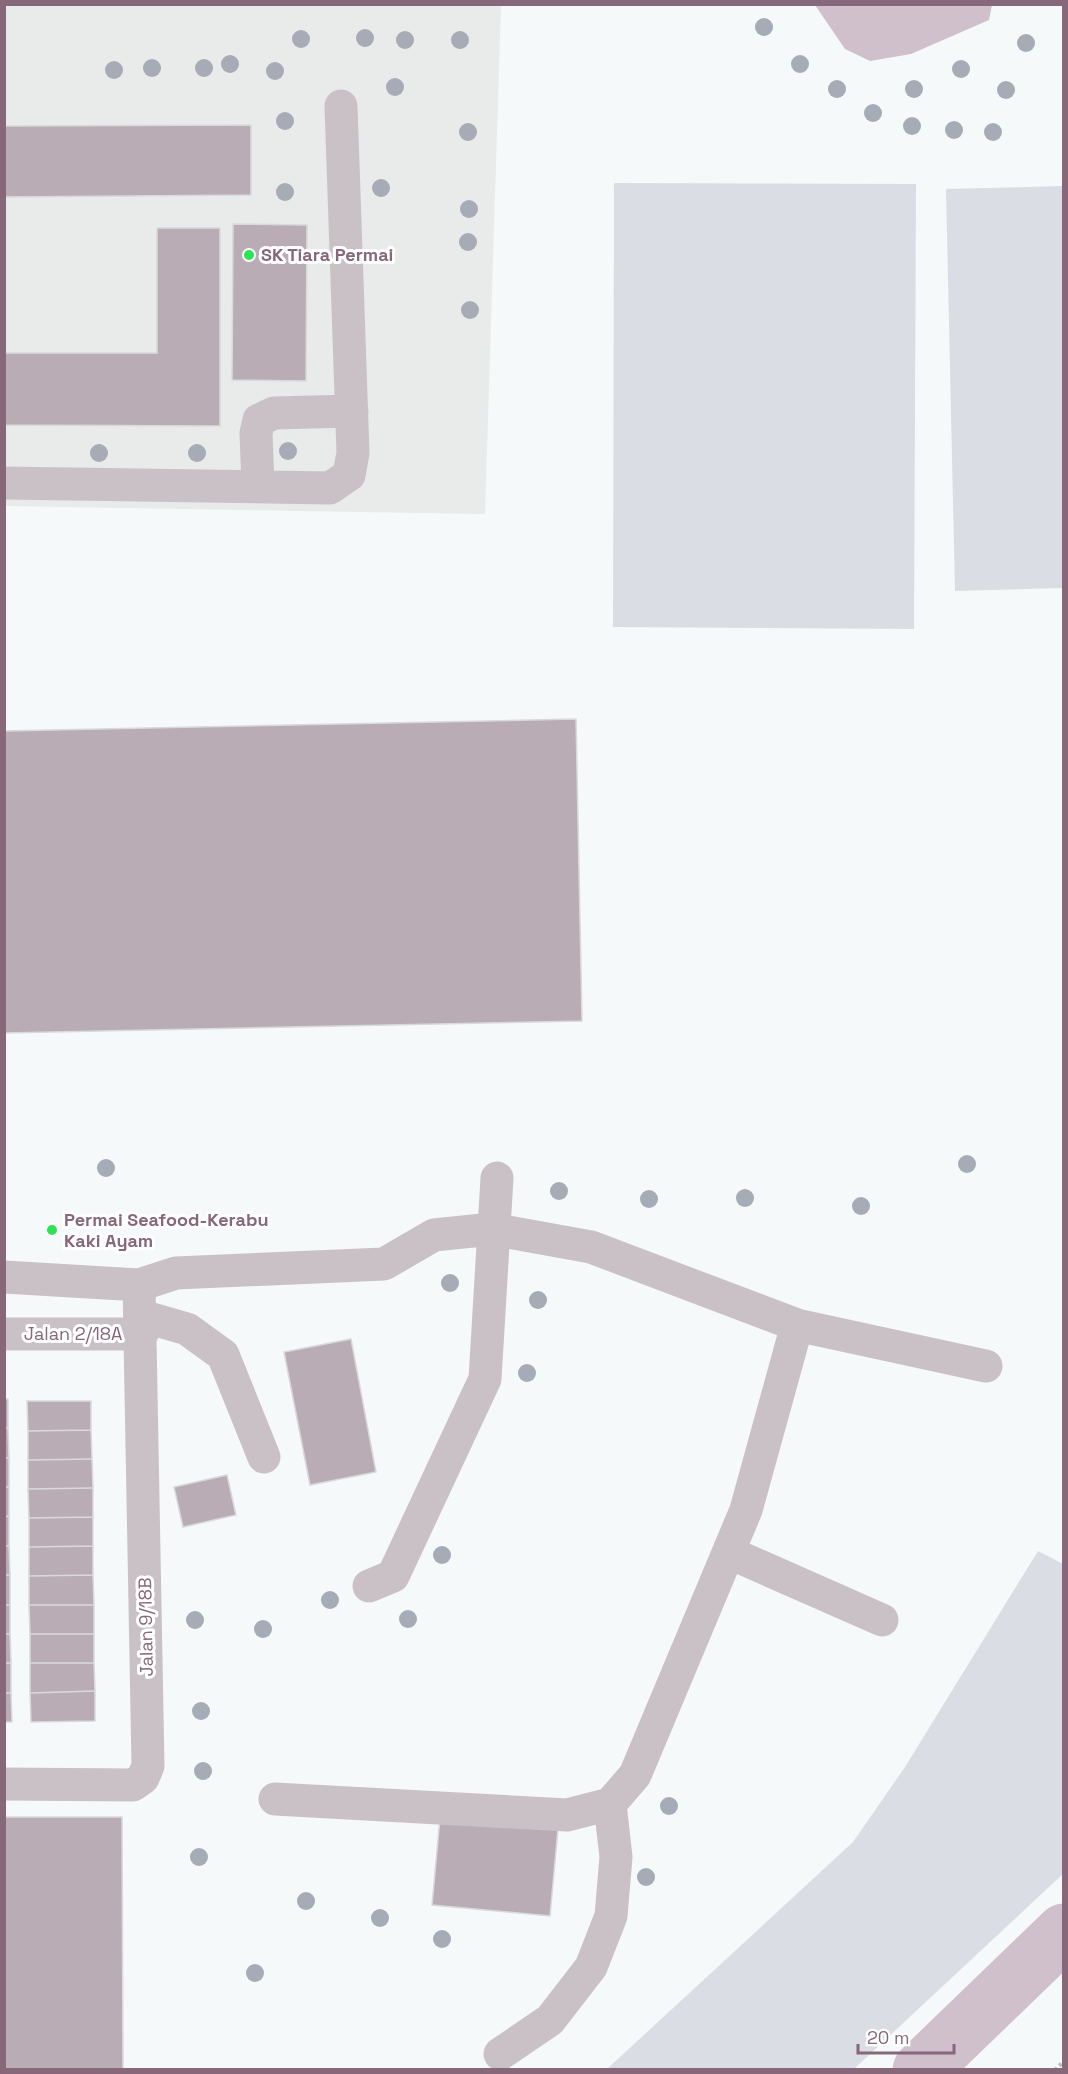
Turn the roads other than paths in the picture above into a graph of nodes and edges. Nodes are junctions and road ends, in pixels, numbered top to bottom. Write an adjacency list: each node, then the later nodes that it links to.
1 (341, 106): 2 (street)
2 (352, 411): 4 (street); 4 (street)
3 (4, 483): 4 (street)
4 (258, 487)
5 (497, 1178): 6 (street)
6 (492, 1229): 8 (street); 9 (street); 14 (street)
7 (4, 1276): 8 (street)
8 (141, 1311): 10 (street, Jalan 2/18A); 12 (street); 16 (street, Jalan 9/18B)
9 (797, 1325): 11 (street); 13 (street)
10 (4, 1334)
11 (986, 1366)
12 (264, 1457)
13 (730, 1552): 15 (street); 18 (street)
14 (369, 1587)
15 (882, 1620)
16 (4, 1784)
17 (275, 1799): 18 (street)
18 (610, 1804): 19 (street)
19 (500, 2054)

